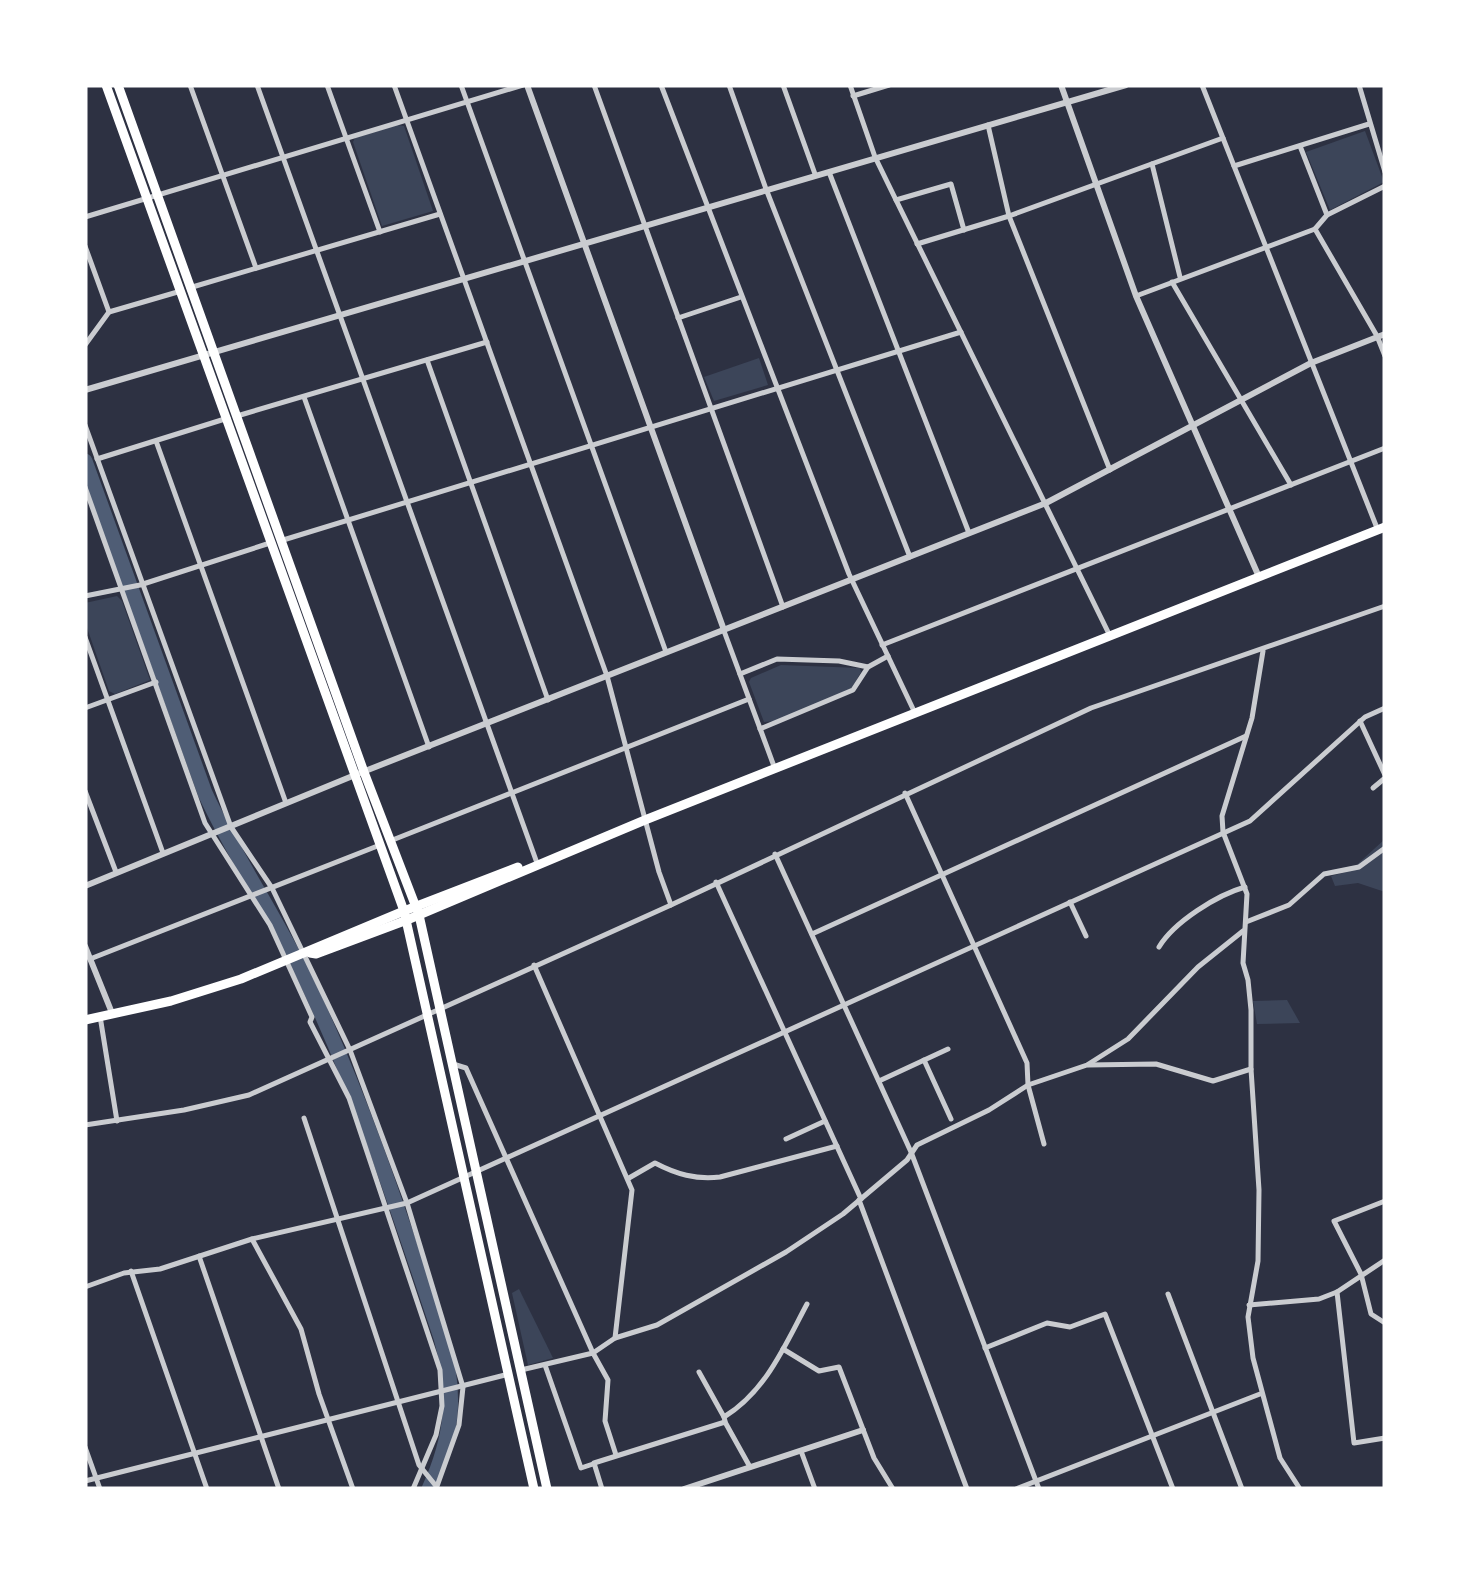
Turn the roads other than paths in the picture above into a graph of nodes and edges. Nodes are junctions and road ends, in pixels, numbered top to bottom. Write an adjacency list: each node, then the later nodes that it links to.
1 (106, 85): 39 (main road)
2 (118, 85): 39 (main road)
3 (190, 85): 35 (street)
4 (258, 85): 28 (street)
5 (327, 85): 25 (street)
6 (394, 85): 22 (street)
7 (460, 85): 21 (street)
8 (525, 85): 21 (street); 50 (street)
9 (594, 85): 46 (street)
10 (661, 85): 41 (street)
11 (728, 85): 38 (street)
12 (783, 85): 34 (street)
13 (850, 85): 19 (street)
14 (889, 85): 19 (street)
15 (1060, 85): 20 (street)
16 (1126, 85): 20 (street)
17 (1202, 85): 26 (street)
18 (1358, 85): 23 (street)
19 (854, 96): 29 (street)
20 (1066, 101): 24 (street); 36 (street)
21 (467, 102): 22 (street); 55 (street)
22 (407, 120): 25 (street); 42 (street)
23 (1369, 124): 27 (street); 33 (street)
24 (988, 125): 29 (street); 44 (street)
25 (346, 138): 28 (street); 49 (street)
26 (1223, 138): 30 (street); 31 (street)
27 (1300, 146): 31 (street); 43 (street)
28 (283, 157): 35 (street); 54 (street)
29 (876, 157): 32 (street); 40 (street)
30 (1152, 164): 36 (street); 58 (street)
31 (1234, 166): 53 (street)
32 (828, 170): 34 (street); 70 (street)
33 (1385, 172)
34 (815, 174): 38 (street)
35 (222, 175): 39 (street); 56 (street)
36 (1095, 184): 44 (street); 61 (street)
37 (1385, 186): 43 (street)
38 (766, 189): 41 (street); 75 (street)
39 (151, 196): 45 (street); 60 (main road)
40 (896, 200): 48 (street); 51 (street)
41 (706, 207): 46 (street); 62 (street)
42 (440, 214): 49 (street); 57 (street)
43 (1327, 215): 47 (street)
44 (1009, 216): 48 (street); 92 (street)
45 (85, 217)
46 (644, 225): 50 (street); 65 (street)
47 (1316, 229): 53 (street); 67 (street)
48 (964, 230): 51 (street)
49 (380, 232): 54 (street)
50 (585, 242): 55 (street); 85 (street)
51 (917, 244): 66 (street)
52 (85, 246): 63 (street)
53 (1265, 246): 58 (street); 74 (street)
54 (316, 250): 56 (street); 64 (street)
55 (524, 260): 57 (street); 87 (street)
56 (256, 268): 60 (street)
57 (464, 278): 64 (street); 68 (street)
58 (1181, 278): 59 (street)
59 (1172, 282): 61 (street); 80 (street)
60 (185, 289): 63 (street); 71 (main road)
61 (1136, 296): 84 (street)
62 (741, 297): 65 (street); 77 (street)
63 (109, 312): 69 (street)
64 (339, 315): 71 (street); 76 (street)
65 (678, 318): 81 (street)
66 (961, 332): 70 (street); 97 (street)
67 (1381, 335): 72 (street); 74 (street)
68 (487, 342): 73 (street); 91 (street)
69 (85, 345)
70 (898, 351): 75 (street); 101 (street)
71 (208, 353): 78 (street); 82 (main road)
72 (1385, 356)
73 (427, 360): 76 (street); 93 (street)
74 (1311, 363): 80 (street); 90 (street)
75 (837, 370): 77 (street); 103 (street)
76 (363, 379): 79 (street); 96 (street)
77 (776, 388): 81 (street); 107 (street)
78 (85, 390)
79 (304, 396): 82 (street); 99 (street)
80 (1242, 399): 84 (street); 94 (street)
81 (711, 409): 85 (street); 111 (street)
82 (232, 417): 86 (street); 102 (main road)
83 (85, 425): 89 (street)
84 (1192, 426): 92 (street); 98 (street)
85 (652, 427): 87 (street); 113 (street)
86 (156, 441): 89 (street); 104 (street)
87 (591, 446): 91 (street); 118 (street)
88 (1385, 448): 90 (street)
89 (97, 459): 108 (street)
90 (1350, 462): 94 (street); 100 (street)
91 (531, 464): 93 (street); 122 (street)
92 (1110, 470): 97 (street)
93 (470, 483): 96 (street); 126 (street)
94 (1291, 485): 98 (street)
95 (85, 487): 109 (street)
96 (408, 502): 99 (street); 131 (street)
97 (1046, 503): 101 (street); 105 (street)
98 (1229, 509): 105 (street); 106 (street)
99 (348, 520): 102 (street); 134 (street)
100 (1382, 529): 106 (main road)
101 (970, 533): 103 (street)
102 (278, 541): 104 (street); 137 (main road)
103 (910, 557): 107 (street)
104 (200, 565): 108 (street); 143 (street)
105 (1078, 569): 114 (street); 116 (street)
106 (1259, 577): 114 (main road)
107 (851, 580): 111 (street); 116 (street)
108 (141, 584): 109 (street); 145 (street)
109 (123, 589): 110 (street); 123 (street)
110 (85, 596)
111 (783, 606): 113 (street)
112 (1385, 606): 117 (street)
113 (724, 630): 118 (street); 121 (street)
114 (1110, 636): 129 (main road)
115 (85, 637): 124 (street)
116 (882, 645): 119 (street)
117 (1264, 649): 133 (street); 142 (street)
118 (666, 652): 122 (street)
119 (888, 656): 120 (street); 129 (street)
120 (868, 667): 121 (street); 132 (street)
121 (740, 674): 125 (street)
122 (607, 676): 126 (street); 135 (street)
123 (156, 682): 124 (street); 147 (street)
124 (107, 699): 127 (street); 150 (street)
125 (749, 699): 132 (street); 135 (street)
126 (548, 700): 131 (street)
127 (85, 708)
128 (1385, 708): 130 (street)
129 (916, 714): 136 (main road)
130 (1360, 721): 138 (street); 146 (street)
131 (488, 724): 134 (street); 141 (street)
132 (760, 729): 136 (street)
133 (1246, 736): 146 (street); 154 (street)
134 (429, 747): 137 (street)
135 (626, 748): 141 (street); 144 (street)
136 (774, 769): 144 (main road)
137 (360, 773): 143 (street); 148 (main road)
138 (1385, 776): 139 (street)
139 (1373, 788)
140 (85, 791): 153 (street)
141 (512, 793): 148 (street); 152 (street)
142 (905, 793): 151 (street); 154 (street)
143 (286, 803): 145 (street)
144 (645, 820): 152 (main road); 161 (street)
145 (230, 827): 147 (street); 158 (street)
146 (1224, 832): 157 (street); 160 (street)
147 (214, 834): 150 (street); 159 (street)
148 (385, 843): 158 (street); 162 (main road); 163 (main road)
149 (1385, 848): 164 (street)
150 (163, 853): 153 (street)
151 (775, 854): 155 (street); 165 (street)
152 (536, 864): 162 (main road)
153 (116, 873): 156 (street)
154 (942, 875): 165 (street); 168 (street)
155 (716, 882): 161 (street); 180 (street)
156 (85, 886)
157 (1245, 887): 164 (street); 169 (street)
158 (272, 888): 159 (street); 170 (street)
159 (254, 896): 171 (street); 172 (street)
160 (1070, 902): 166 (street); 168 (street)
161 (670, 904): 173 (street)
162 (418, 911): 163 (main road); 175 (main road)
163 (406, 915): 170 (main road); 177 (main road)
164 (1245, 925): 186 (street); 187 (street)
165 (812, 934): 174 (street)
166 (1086, 936)
167 (85, 946): 171 (street)
168 (976, 946): 174 (street); 189 (street)
169 (1159, 948)
170 (305, 955): 172 (main road); 182 (street)
171 (90, 959): 176 (street)
172 (288, 961): 176 (main road); 183 (street)
173 (534, 964): 175 (street); 190 (street)
174 (844, 1006): 180 (street); 188 (street)
175 (440, 1008): 177 (street); 185 (main road)
176 (112, 1013): 178 (main road)
177 (429, 1014): 182 (street); 202 (main road)
178 (100, 1016): 179 (main road); 193 (street)
179 (85, 1020)
180 (786, 1033): 190 (street); 194 (street)
181 (948, 1048): 184 (street)
182 (350, 1050): 183 (street); 206 (street)
183 (331, 1058): 193 (street); 207 (street)
184 (924, 1060): 188 (street); 192 (street)
185 (453, 1064): 200 (street); 201 (main road)
186 (1087, 1065): 187 (street); 189 (street)
187 (1251, 1069): 218 (street)
188 (878, 1082): 199 (street)
189 (1028, 1086): 197 (street); 199 (street)
190 (601, 1116): 200 (street); 203 (street)
191 (304, 1118): 208 (street)
192 (952, 1119)
193 (117, 1121): 195 (street)
194 (825, 1121): 196 (street); 198 (street)
195 (85, 1125)
196 (786, 1139)
197 (1044, 1144)
198 (837, 1146): 203 (street); 204 (street)
199 (911, 1152): 204 (street); 221 (street)
200 (506, 1158): 201 (street); 223 (street)
201 (477, 1171): 202 (street); 225 (main road)
202 (464, 1178): 206 (street); 227 (main road)
203 (629, 1178): 220 (street)
204 (860, 1200): 220 (street); 261 (street)
205 (1385, 1201): 213 (street)
206 (407, 1203): 207 (street); 228 (street)
207 (388, 1208): 208 (street); 229 (street)
208 (338, 1220): 209 (street); 231 (street)
209 (252, 1239): 210 (street); 234 (street)
210 (199, 1256): 212 (street); 237 (street)
211 (1385, 1260): 213 (street)
212 (131, 1271): 214 (street); 241 (street)
213 (1361, 1274): 215 (street); 219 (street)
214 (85, 1287)
215 (1337, 1292): 218 (street); 238 (street)
216 (1168, 1294): 232 (street)
217 (807, 1304): 222 (street)
218 (1249, 1306): 230 (street)
219 (1385, 1323)
220 (615, 1338): 223 (street)
221 (985, 1348): 236 (street); 247 (street)
222 (783, 1349): 233 (street); 235 (street)
223 (593, 1353): 224 (street); 242 (street)
224 (545, 1365): 225 (street); 243 (street)
225 (520, 1371): 256 (main road)
226 (699, 1372): 233 (street)
227 (508, 1374): 228 (street); 255 (main road)
228 (462, 1387): 229 (street); 249 (street)
229 (444, 1391): 231 (street); 245 (street)
230 (1260, 1394): 232 (street); 266 (street)
231 (398, 1402): 234 (street); 245 (street)
232 (1212, 1412): 236 (street); 265 (street)
233 (724, 1419): 242 (street); 244 (street)
234 (328, 1420): 237 (street); 253 (street)
235 (863, 1430): 240 (street); 260 (street)
236 (1152, 1436): 247 (street); 264 (street)
237 (261, 1437): 241 (street); 252 (street)
238 (1385, 1438)
239 (85, 1447): 246 (street)
240 (801, 1450): 244 (street); 259 (street)
241 (195, 1454): 246 (street); 251 (street)
242 (616, 1455): 243 (street)
243 (594, 1463): 257 (street)
244 (750, 1467): 258 (street)
245 (422, 1470): 249 (street); 254 (street)
246 (96, 1478): 248 (street); 250 (street)
247 (1036, 1481): 262 (street); 263 (street)
248 (85, 1482)
249 (436, 1487)
250 (100, 1489)
251 (208, 1489)
252 (279, 1489)
253 (353, 1489)
254 (413, 1489)
255 (534, 1489)
256 (548, 1489)
257 (602, 1489)
258 (684, 1489)
259 (815, 1489)
260 (893, 1489)
261 (967, 1489)
262 (1016, 1489)
263 (1039, 1489)
264 (1172, 1489)
265 (1242, 1489)
266 (1300, 1489)

